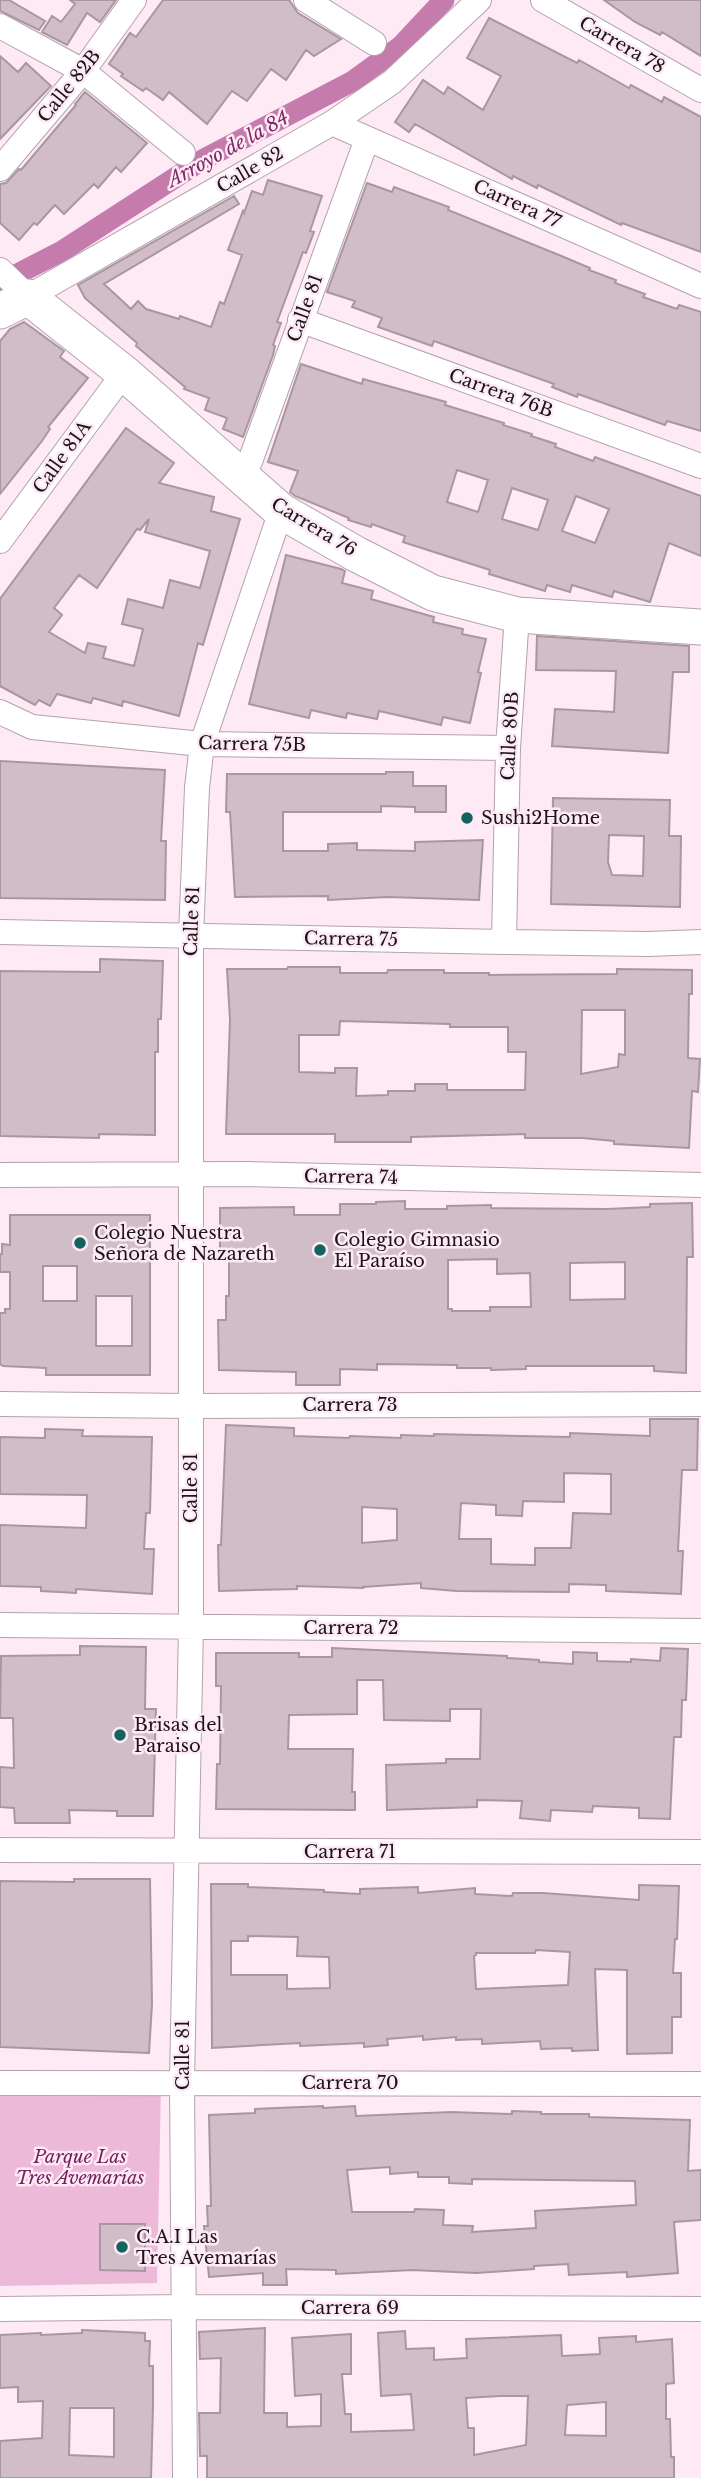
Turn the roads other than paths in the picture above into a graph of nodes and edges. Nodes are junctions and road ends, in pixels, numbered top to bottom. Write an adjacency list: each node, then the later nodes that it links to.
1 (134, 0): 7 (street, Calle 82B)
2 (306, 0): 6 (street)
3 (479, 0): 9 (street, Calle 82)
4 (543, 0): 8 (street, Carrera 78)
5 (0, 26): 7 (street)
6 (374, 43)
7 (83, 71): 11 (street); 12 (street, Calle 82B)
8 (701, 90)
9 (332, 123): 10 (street, Carrera 77); 15 (street, Calle 82)
10 (367, 139): 14 (street, Carrera 77); 16 (street, Calle 81)
11 (184, 153)
12 (0, 169)
13 (0, 270): 15 (street, Carrera 76)
14 (701, 286)
15 (15, 298): 17 (street, Carrera 76)
16 (300, 320): 18 (street, Carrera 76B); 19 (street, Calle 81)
17 (124, 373): 19 (street, Carrera 76); 21 (street, Calle 81A)
18 (701, 466)
19 (244, 478): 20 (street, Carrera 76)
20 (281, 511): 22 (street, Carrera 76); 25 (street, Calle 81)
21 (0, 541)
22 (517, 615): 23 (street, Carrera 76); 26 (street, Calle 80B)
23 (701, 627)
24 (0, 712): 25 (street, Carrera 75B)
25 (202, 744): 26 (street, Carrera 75B); 28 (street, Calle 81)
26 (508, 748): 29 (street, Calle 80B)
27 (0, 932): 28 (street, Carrera 75)
28 (191, 936): 29 (street, Carrera 75); 32 (street, Calle 81)
29 (504, 942): 30 (street, Carrera 75)
30 (701, 942)
31 (0, 1175): 32 (street, Carrera 74)
32 (190, 1175): 33 (street, Carrera 74); 36 (street, Calle 81)
33 (701, 1185)
34 (0, 1404): 36 (street, Carrera 73)
35 (701, 1404): 36 (street, Carrera 73)
36 (191, 1406): 38 (street, Calle 81)
37 (0, 1625): 38 (street, Carrera 72)
38 (191, 1626): 39 (street, Carrera 72); 41 (street, Calle 81)
39 (701, 1631)
40 (0, 1850): 41 (street, Carrera 71)
41 (185, 1852): 42 (street, Carrera 71); 43 (street, Calle 81)
42 (701, 1853)
43 (182, 2082): 44 (street, Carrera 70); 45 (street, Carrera 70); 46 (street, Calle 81)
44 (0, 2083)
45 (701, 2084)
46 (183, 2307): 47 (street, Carrera 69); 48 (street, Carrera 69); 49 (street, Calle 81)
47 (0, 2309)
48 (701, 2309)
49 (185, 2478)

